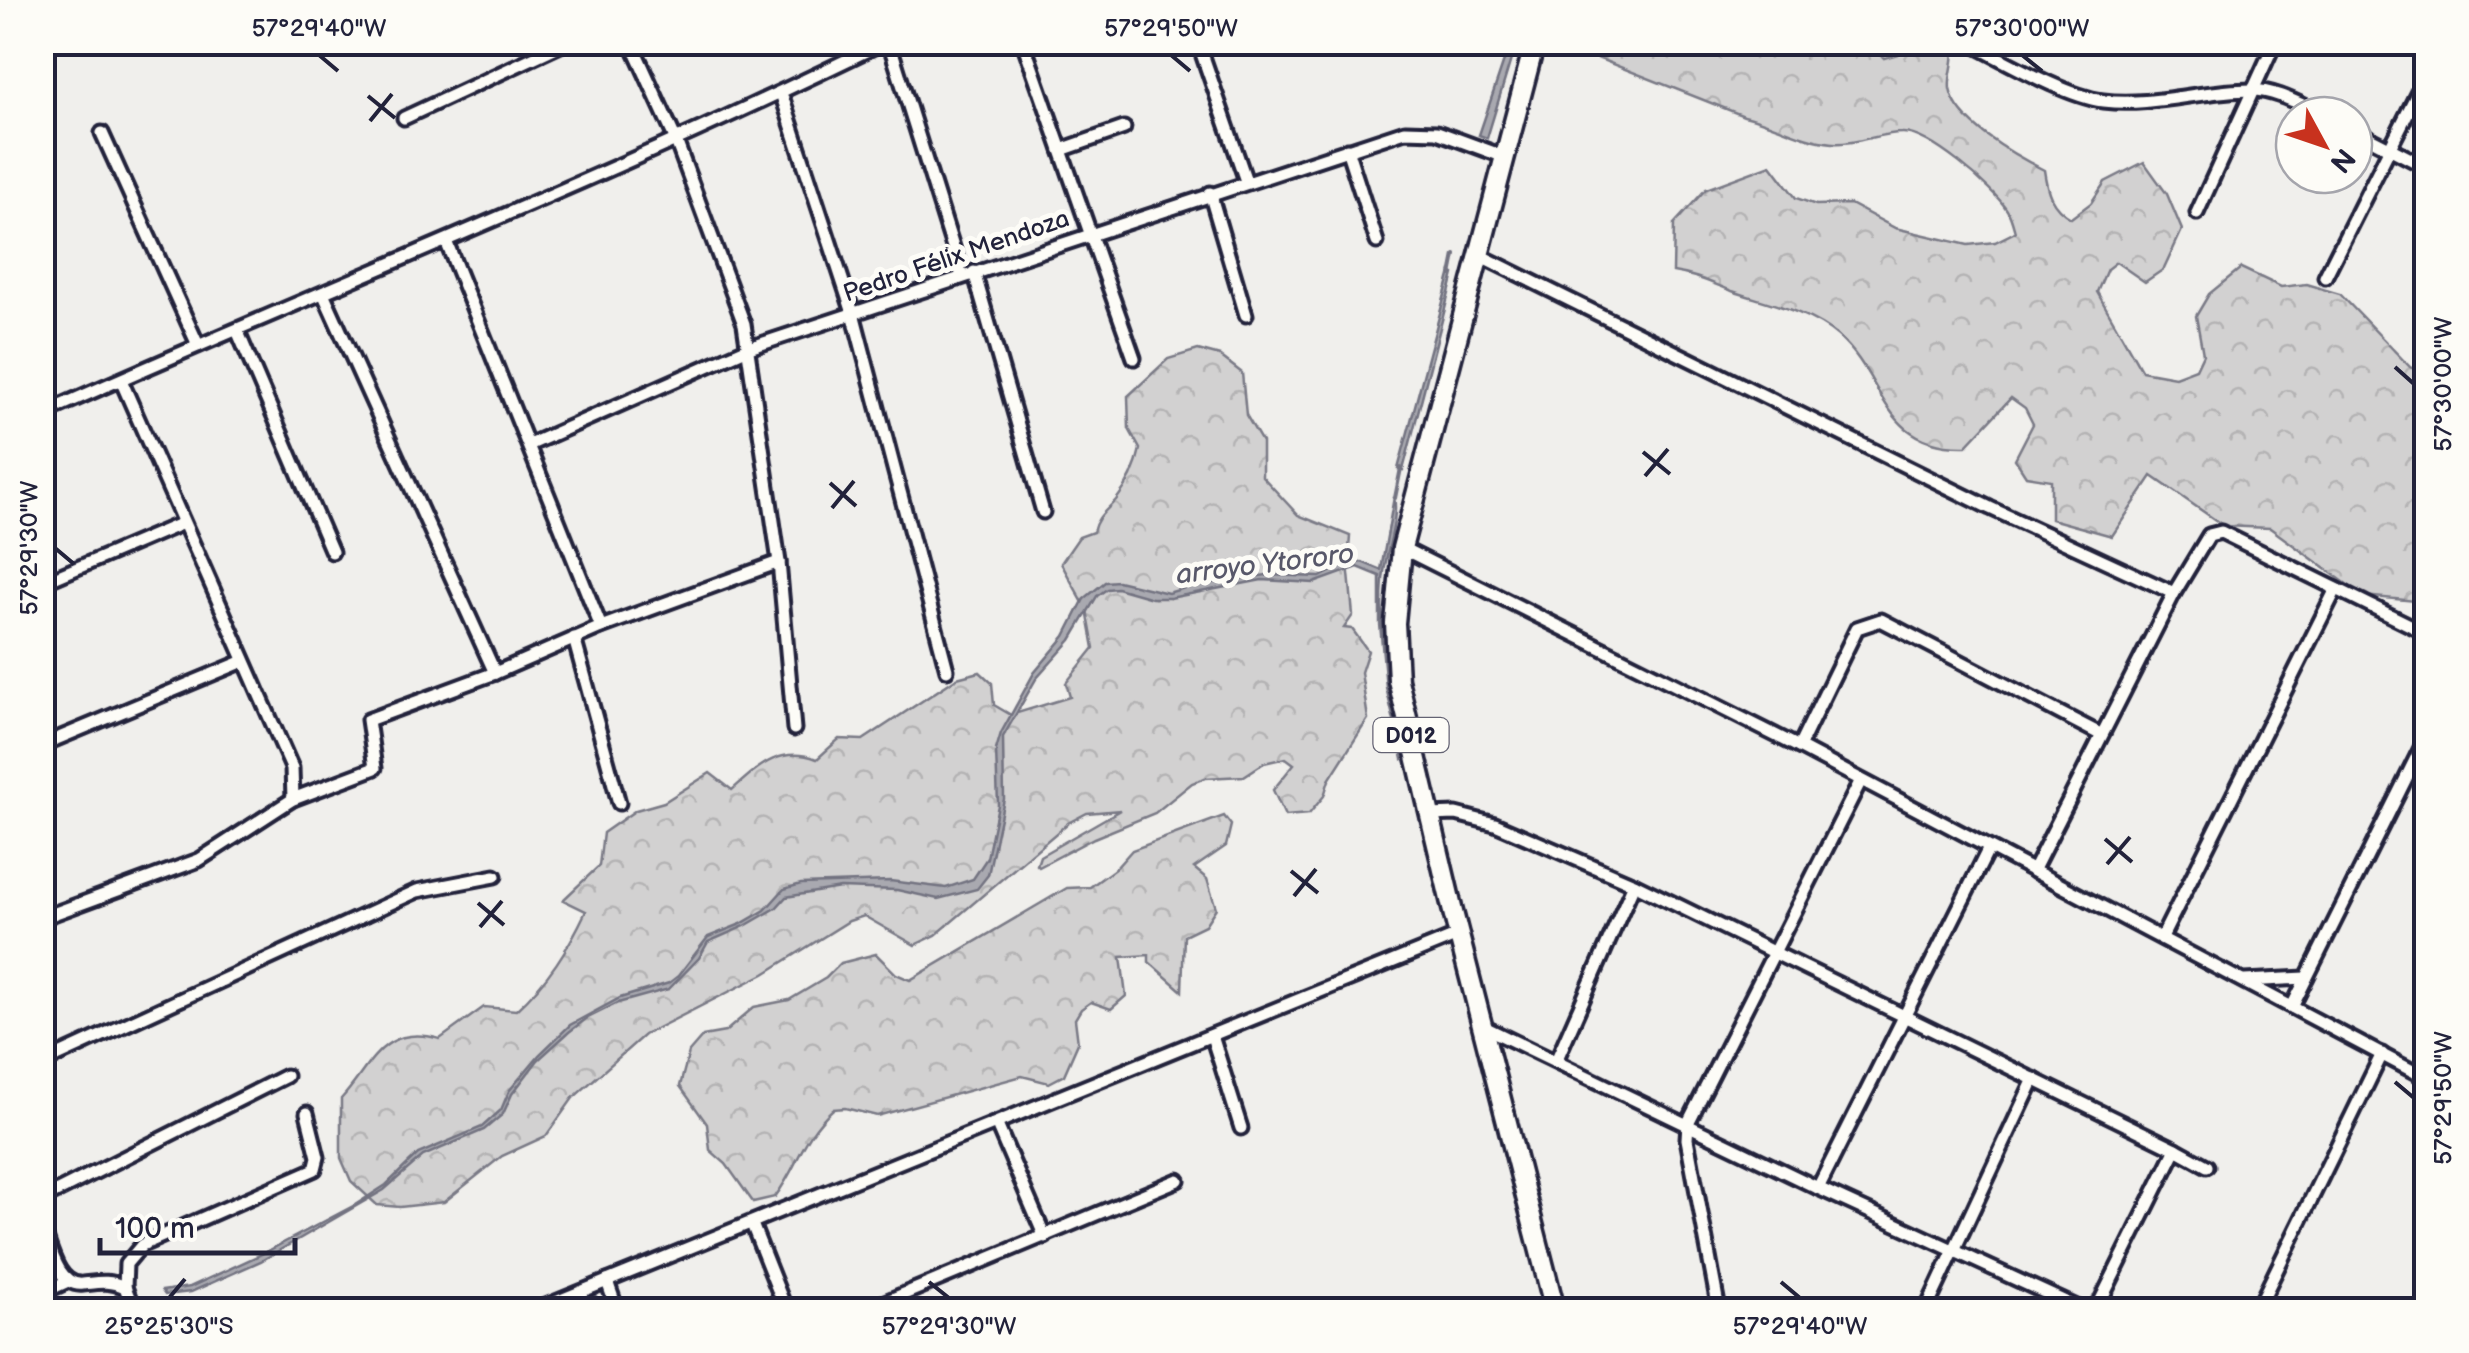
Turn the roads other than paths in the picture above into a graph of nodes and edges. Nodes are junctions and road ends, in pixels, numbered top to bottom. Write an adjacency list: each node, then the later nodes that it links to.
1 (567, 42): 13 (street)
2 (631, 42): 16 (street)
3 (886, 42): 11 (street); 30 (street)
4 (1023, 42): 20 (street)
5 (1198, 42): 23 (street)
6 (1536, 42): 21 (main road, D012)
7 (1968, 42): 10 (street)
8 (2276, 42): 10 (street)
9 (2426, 76): 19 (street)
10 (2254, 90): 12 (street); 25 (street)
11 (782, 93): 16 (street); 33 (street)
12 (2274, 95)
13 (404, 118)
14 (1124, 128): 20 (street)
15 (102, 133): 36 (street)
16 (675, 138): 27 (street); 37 (street)
17 (2374, 140): 19 (street)
18 (1348, 149): 21 (street, Pedro Félix Mendoza); 23 (street, Pedro Félix Mendoza); 28 (street)
19 (2391, 149): 22 (street); 31 (street)
20 (1062, 150): 26 (street)
21 (1505, 157): 29 (main road, D012)
22 (2426, 166)
23 (1246, 181): 24 (street, Pedro Félix Mendoza)
24 (1210, 193): 26 (street, Pedro Félix Mendoza); 34 (street)
25 (2197, 212)
26 (1091, 233): 30 (street, Pedro Félix Mendoza); 38 (street)
27 (446, 241): 32 (street); 41 (street)
28 (1377, 242)
29 (1479, 254): 44 (main road, D012); 49 (street)
30 (968, 274): 33 (street, Pedro Félix Mendoza); 42 (street)
31 (2326, 277)
32 (324, 295): 35 (street); 55 (street)
33 (853, 313): 37 (street, Pedro Félix Mendoza); 54 (street)
34 (1246, 315)
35 (237, 330): 36 (street); 45 (street)
36 (198, 345): 39 (street)
37 (746, 350): 41 (street, Pedro Félix Mendoza); 46 (street)
38 (1134, 358)
39 (120, 380): 40 (street); 43 (street)
40 (42, 414)
41 (531, 444): 50 (street)
42 (1042, 512)
43 (183, 524): 47 (street); 53 (street)
44 (1402, 548): 60 (street); 64 (main road, D012)
45 (332, 552)
46 (780, 562): 50 (street); 56 (street)
47 (42, 583)
48 (2336, 588): 49 (street); 51 (street); 71 (street)
49 (2174, 593): 57 (street)
50 (602, 626): 52 (street)
51 (2426, 632)
52 (574, 638): 55 (street); 63 (street)
53 (244, 660): 59 (street); 62 (street)
54 (947, 670)
55 (496, 673): 62 (street)
56 (794, 730)
57 (2100, 734): 60 (street); 66 (street)
58 (2426, 738): 73 (street)
59 (42, 745)
60 (1799, 747): 61 (street)
61 (1860, 782): 65 (street); 72 (street)
62 (293, 799): 69 (street)
63 (618, 803)
64 (1430, 815): 68 (street); 70 (main road, D012)
65 (1989, 848): 66 (street); 76 (street)
66 (2033, 871): 71 (street)
67 (495, 876): 81 (street)
68 (1634, 884): 72 (street); 80 (street)
69 (42, 918)
70 (1458, 934): 77 (main road, D012); 78 (street)
71 (2162, 937): 74 (street)
72 (1775, 953): 76 (street); 86 (street)
73 (2306, 978): 74 (street); 75 (street)
74 (2241, 982): 75 (street)
75 (2292, 1006): 79 (street)
76 (1904, 1015): 84 (street); 92 (street)
77 (1482, 1026): 80 (street); 107 (main road, D012)
78 (1212, 1036): 87 (street); 88 (street)
79 (2382, 1054): 83 (street); 112 (street)
80 (1556, 1060): 86 (street)
81 (42, 1063)
82 (286, 1076): 93 (street)
83 (2426, 1078)
84 (2034, 1079): 89 (street); 97 (street)
85 (307, 1113): 100 (street)
86 (1688, 1123): 92 (street); 108 (street)
87 (996, 1125): 94 (street); 96 (street)
88 (1241, 1128)
89 (2176, 1149): 90 (street); 111 (street)
90 (2207, 1166)
91 (1178, 1180): 96 (street)
92 (1818, 1188): 97 (street)
93 (42, 1198)
94 (752, 1224): 99 (street); 106 (street)
95 (42, 1226): 98 (street)
96 (1044, 1237): 102 (street)
97 (1952, 1251): 109 (street); 110 (street)
98 (68, 1281): 100 (street); 101 (street)
99 (607, 1281): 104 (street); 105 (street)
100 (124, 1287): 103 (street)
101 (42, 1293)
102 (880, 1304)
103 (134, 1310)
104 (536, 1310)
105 (617, 1310)
106 (786, 1310)
107 (1555, 1310)
108 (1719, 1310)
109 (1926, 1310)
110 (2083, 1310)
111 (2096, 1310)
112 (2257, 1310)

